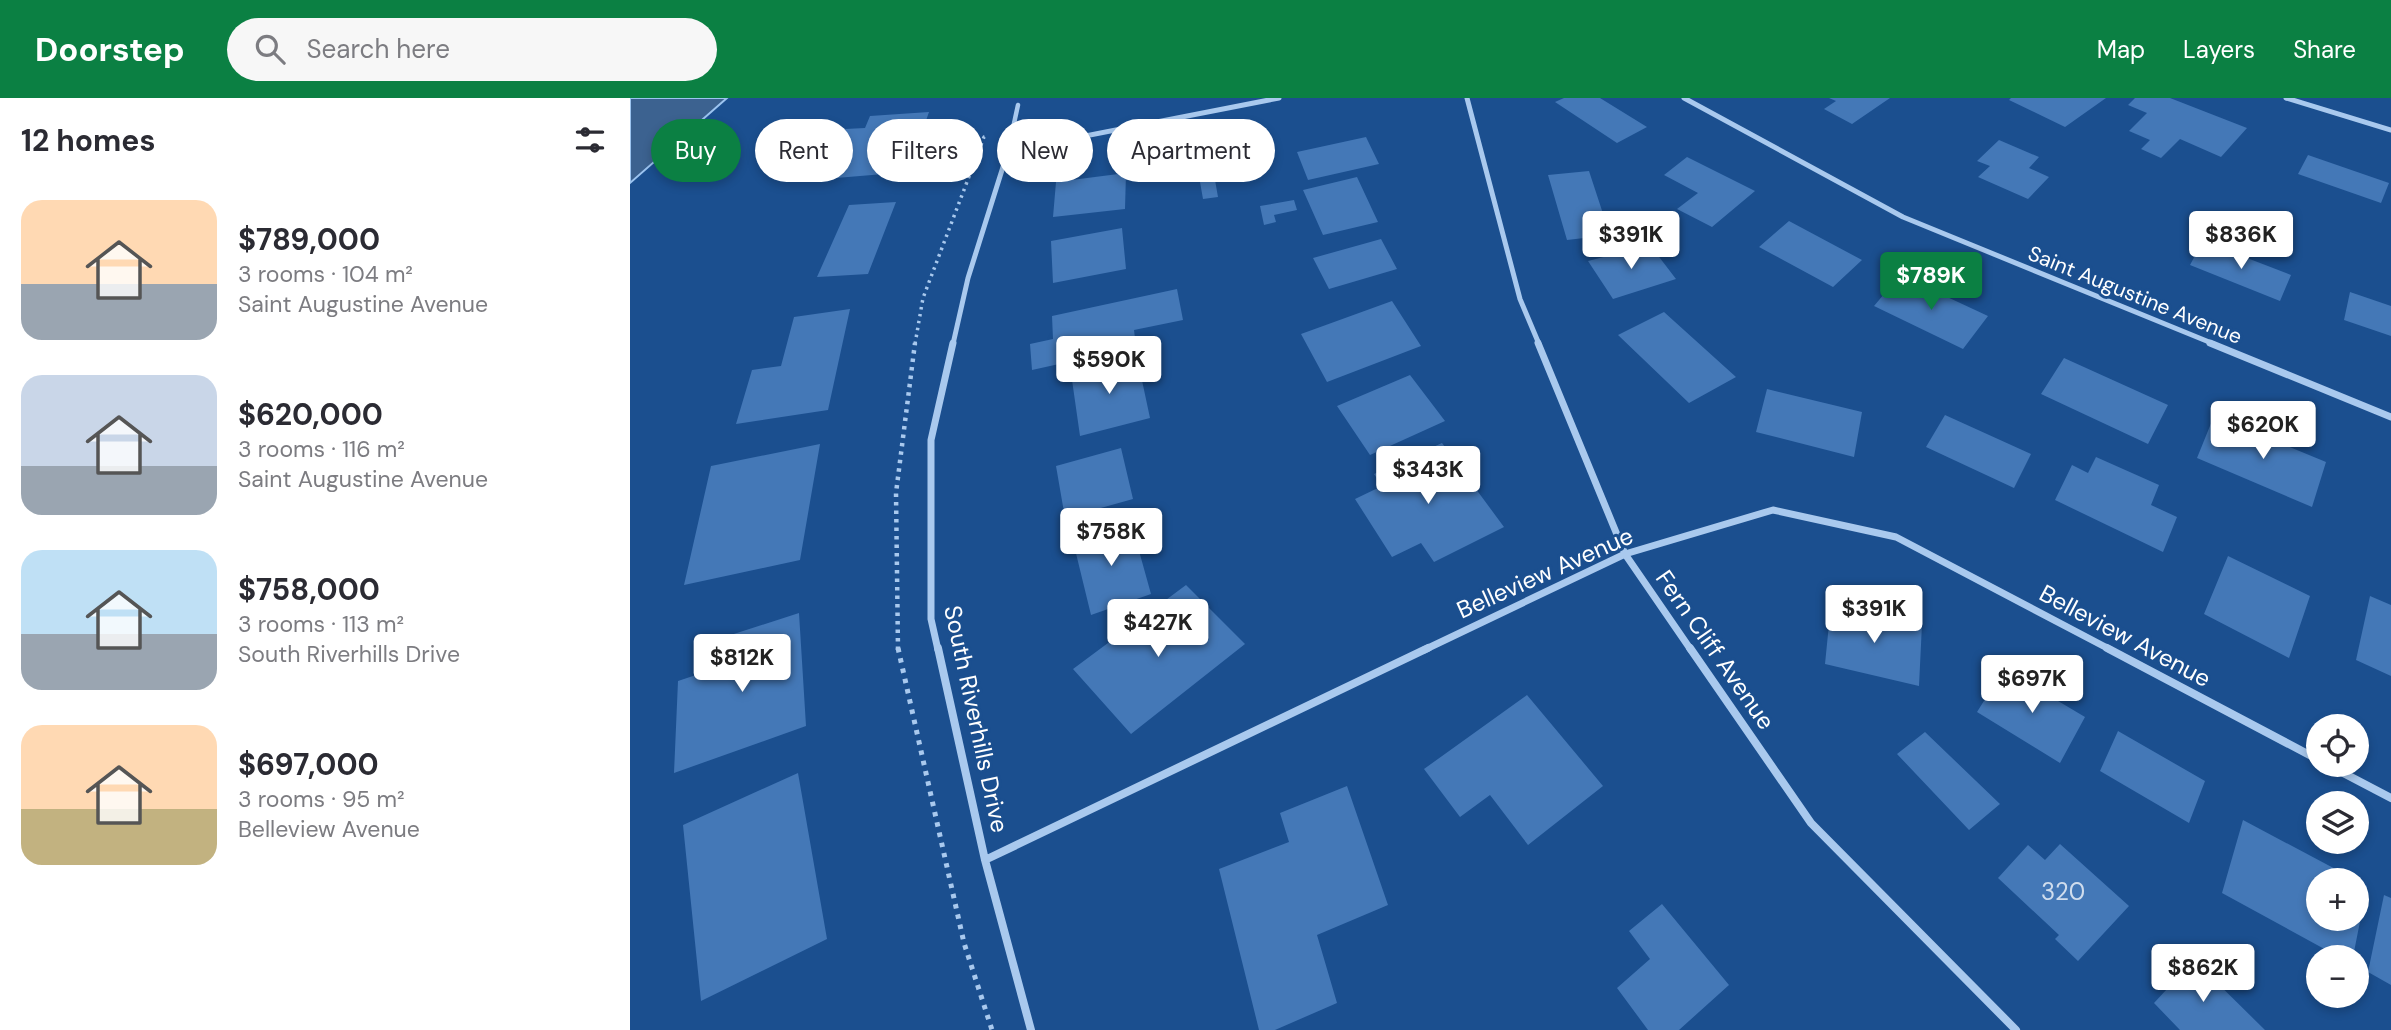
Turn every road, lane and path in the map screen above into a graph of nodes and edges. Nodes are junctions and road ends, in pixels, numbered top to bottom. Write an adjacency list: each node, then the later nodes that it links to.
1 (1279, 98): 8 (street)
2 (1467, 98): 11 (street, Fern Cliff Avenue)
3 (1684, 98): 10 (street, Saint Augustine Avenue)
4 (2286, 98): 7 (street)
5 (1018, 105): 6 (lane)
6 (1015, 119)
7 (2391, 130)
8 (1093, 134)
9 (998, 182): 15 (street, South Riverhills Drive)
10 (2391, 417)
11 (1625, 554): 12 (street, Belleview Avenue); 15 (street, Belleview Avenue); 17 (street, Fern Cliff Avenue)
12 (2306, 753)
13 (2351, 777): 14 (street)
14 (2391, 798)
15 (985, 860): 16 (street, South Riverhills Drive)
16 (1031, 1030)
17 (2016, 1030)

